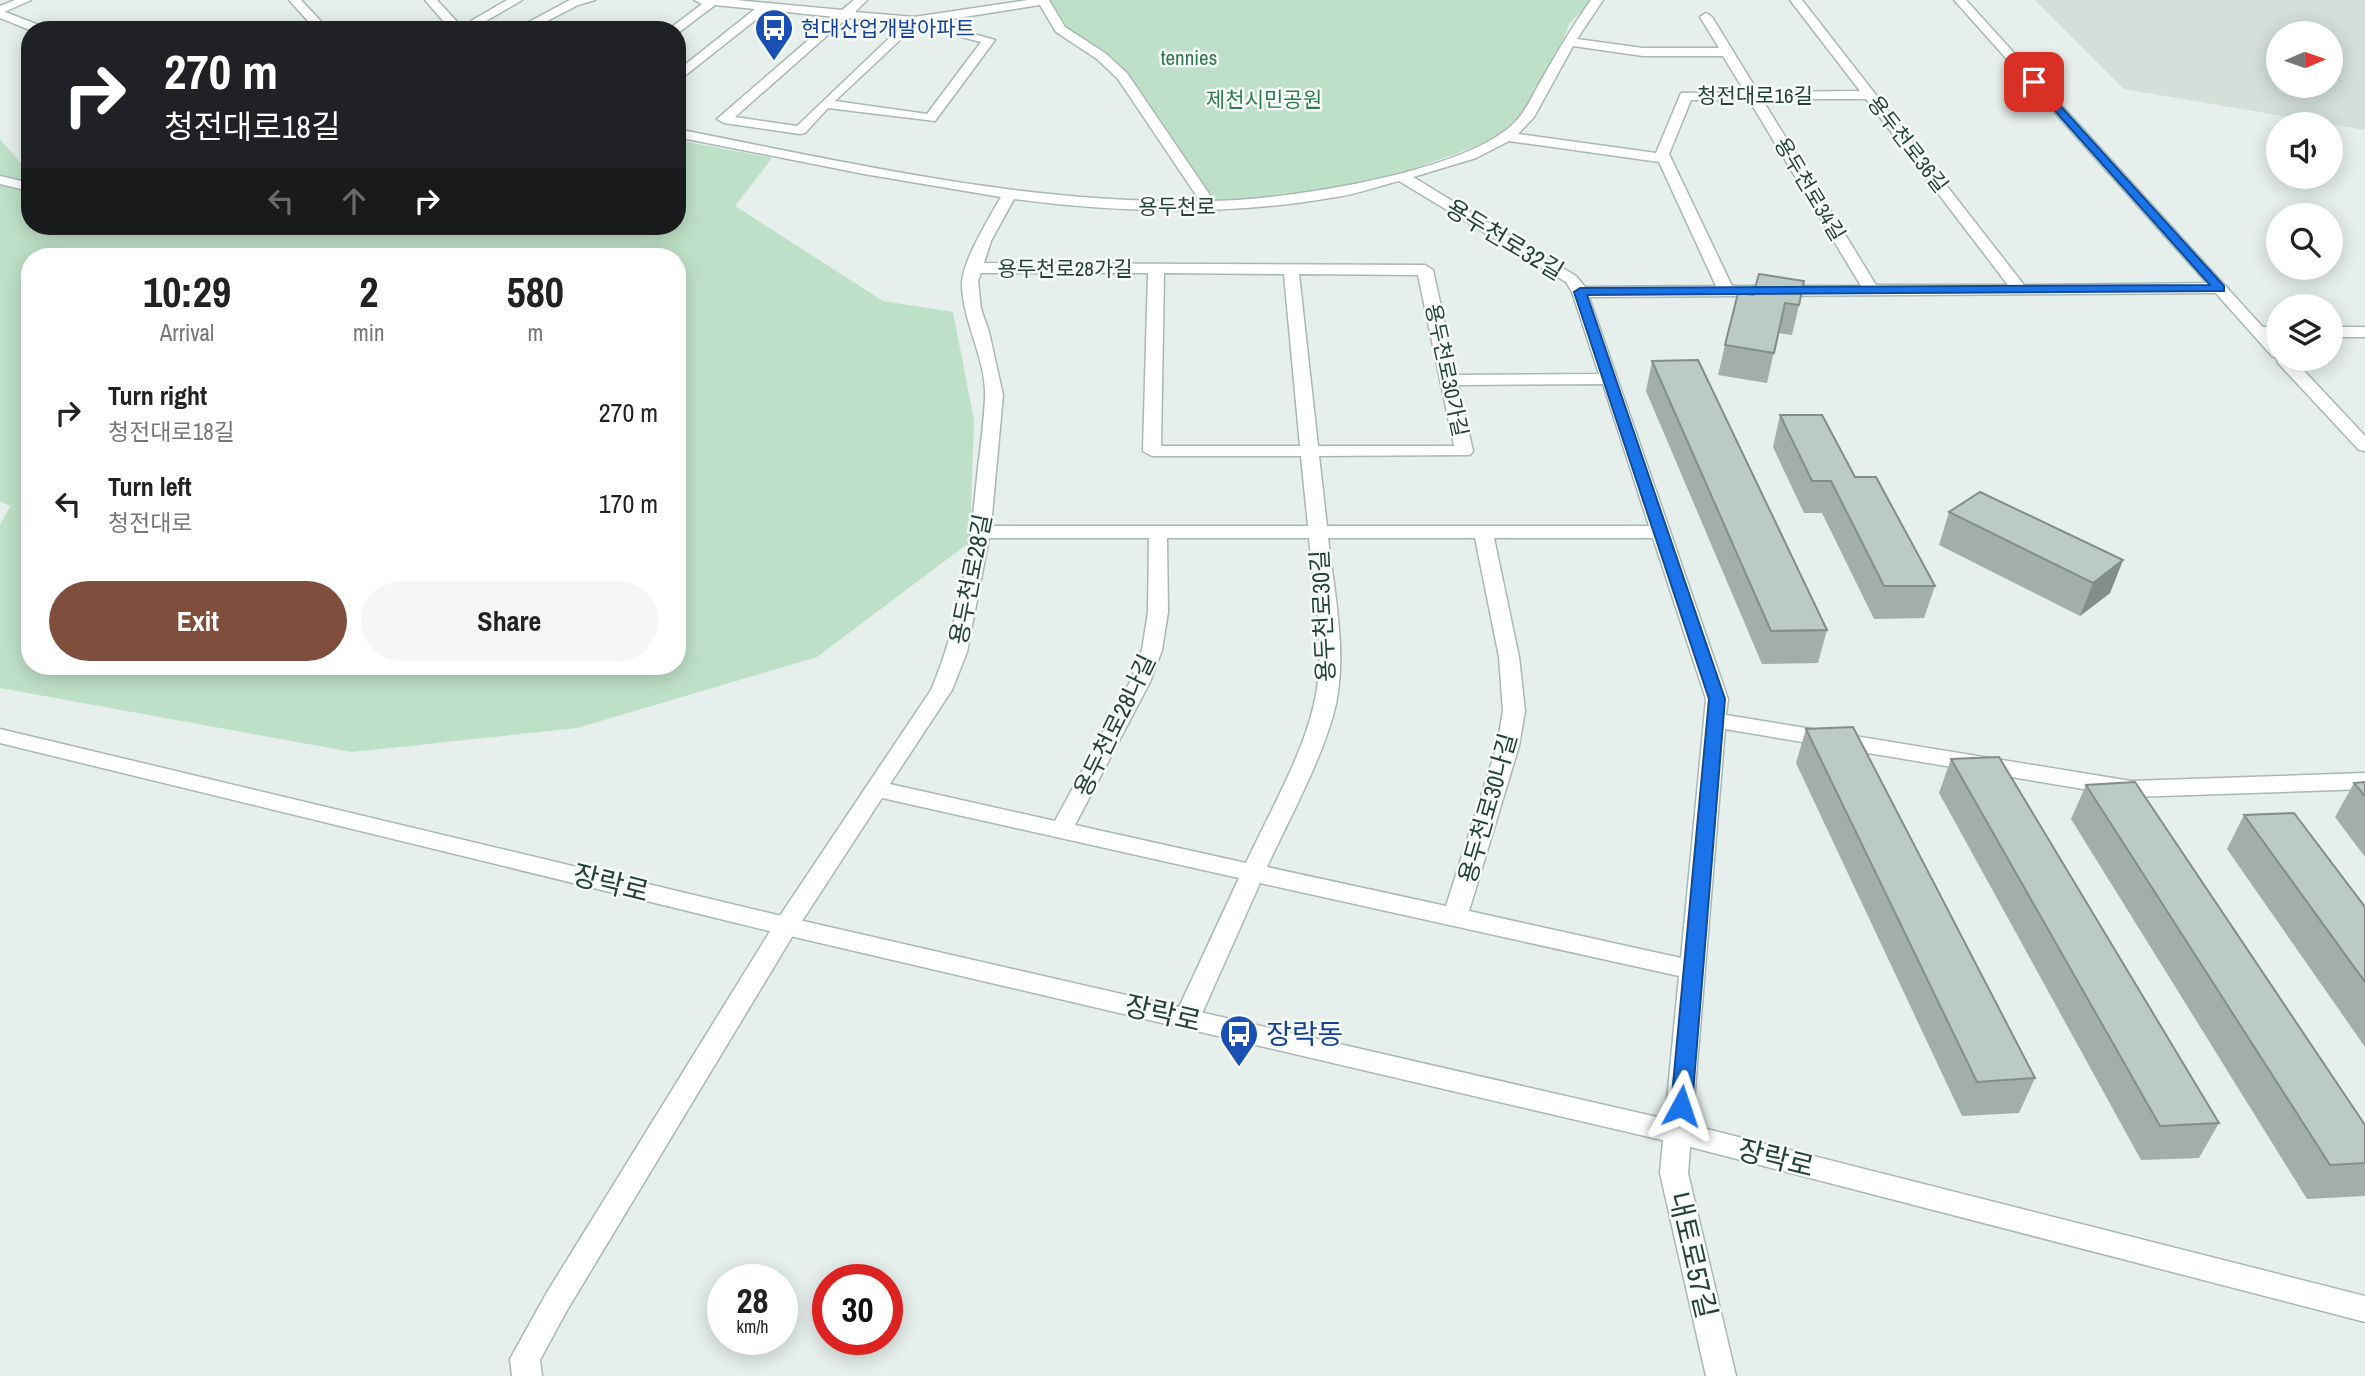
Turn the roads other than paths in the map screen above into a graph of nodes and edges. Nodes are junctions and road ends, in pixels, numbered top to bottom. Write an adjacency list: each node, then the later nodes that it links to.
1 (26, 0): 14 (street)
2 (295, 0): 18 (street)
3 (431, 0): 19 (street)
4 (516, 0): 20 (street)
5 (589, 0): 11 (street)
6 (709, 0): 13 (street); 22 (street)
7 (861, 0): 15 (street)
8 (1597, 0): 24 (street, 용두천로)
9 (1796, 0): 28 (street, 용두천로36길)
10 (1960, 0): 41 (street)
11 (570, 1): 21 (street)
12 (1043, 1): 23 (street); 37 (street)
13 (766, 6): 15 (street); 26 (street)
14 (0, 12): 17 (street)
15 (847, 14): 23 (street); 29 (street)
16 (1706, 17): 25 (street, 용두천로34길)
17 (21, 21)
18 (315, 21)
19 (450, 21)
20 (477, 21)
21 (536, 21)
22 (684, 21)
23 (914, 21): 29 (street); 29 (street)
24 (1570, 42): 25 (street); 31 (street, 용두천로)
25 (1728, 52): 27 (street, 용두천로34길)
26 (686, 71)
27 (1754, 95): 28 (street, 청전대로16길); 32 (street, 청전대로16길); 43 (street, 용두천로34길)
28 (1870, 95): 42 (street, 용두천로36길)
29 (825, 104)
30 (686, 135): 36 (street, 용두천로)
31 (1508, 136): 32 (street); 33 (street, 용두천로)
32 (1663, 158): 44 (street)
33 (1404, 177): 37 (street, 용두천로); 45 (street, 용두천로32길)
34 (0, 180): 35 (street)
35 (21, 185)
36 (1009, 195): 37 (street, 용두천로); 38 (street, 용두천로28길)
37 (1210, 206)
38 (974, 268): 39 (street, 용두천로28가길); 56 (street, 용두천로28길)
39 (1156, 269): 40 (street, 용두천로28가길); 55 (street, 용두천로28가길)
40 (1291, 269): 53 (street, 용두천로30가길); 55 (street, 용두천로30길)
41 (2220, 288): 42 (street); 47 (street)
42 (2019, 289): 43 (street)
43 (1871, 290): 44 (street)
44 (1726, 291): 45 (street)
45 (1580, 292): 52 (street, 용두천로32길)
46 (2365, 331): 49 (street)
47 (2259, 332): 48 (street); 50 (street)
48 (2266, 332)
49 (2343, 332)
50 (2266, 340)
51 (2295, 371): 54 (street)
52 (1609, 379): 53 (street); 60 (street, 용두천로32길)
53 (1449, 380): 55 (street, 용두천로30가길)
54 (2365, 446)
55 (1309, 451): 58 (street, 용두천로30길)
56 (981, 532): 57 (street); 64 (street, 용두천로28길)
57 (1158, 533): 58 (street); 65 (street, 용두천로28나길)
58 (1317, 533): 59 (street); 66 (street, 용두천로30길)
59 (1484, 533): 60 (street); 67 (street, 용두천로30나길)
60 (1661, 533): 61 (street, 용두천로32길)
61 (1715, 720): 63 (street); 69 (street, 용두천로32길)
62 (0, 736): 68 (street, 장락로)
63 (2365, 781)
64 (876, 789): 65 (street); 68 (street, 용두천로28길)
65 (1061, 830): 66 (street)
66 (1251, 872): 67 (street); 70 (street, 용두천로30길)
67 (1455, 917): 69 (street)
68 (786, 926): 70 (street, 장락로); 73 (street, 용두천로28길)
69 (1693, 970): 71 (street, 용두천로32길)
70 (1187, 1018): 71 (street, 장락로)
71 (1679, 1133): 72 (street, 장락로); 74 (street, 내토로57길)
72 (2365, 1309)
73 (527, 1376)
74 (1721, 1376)

